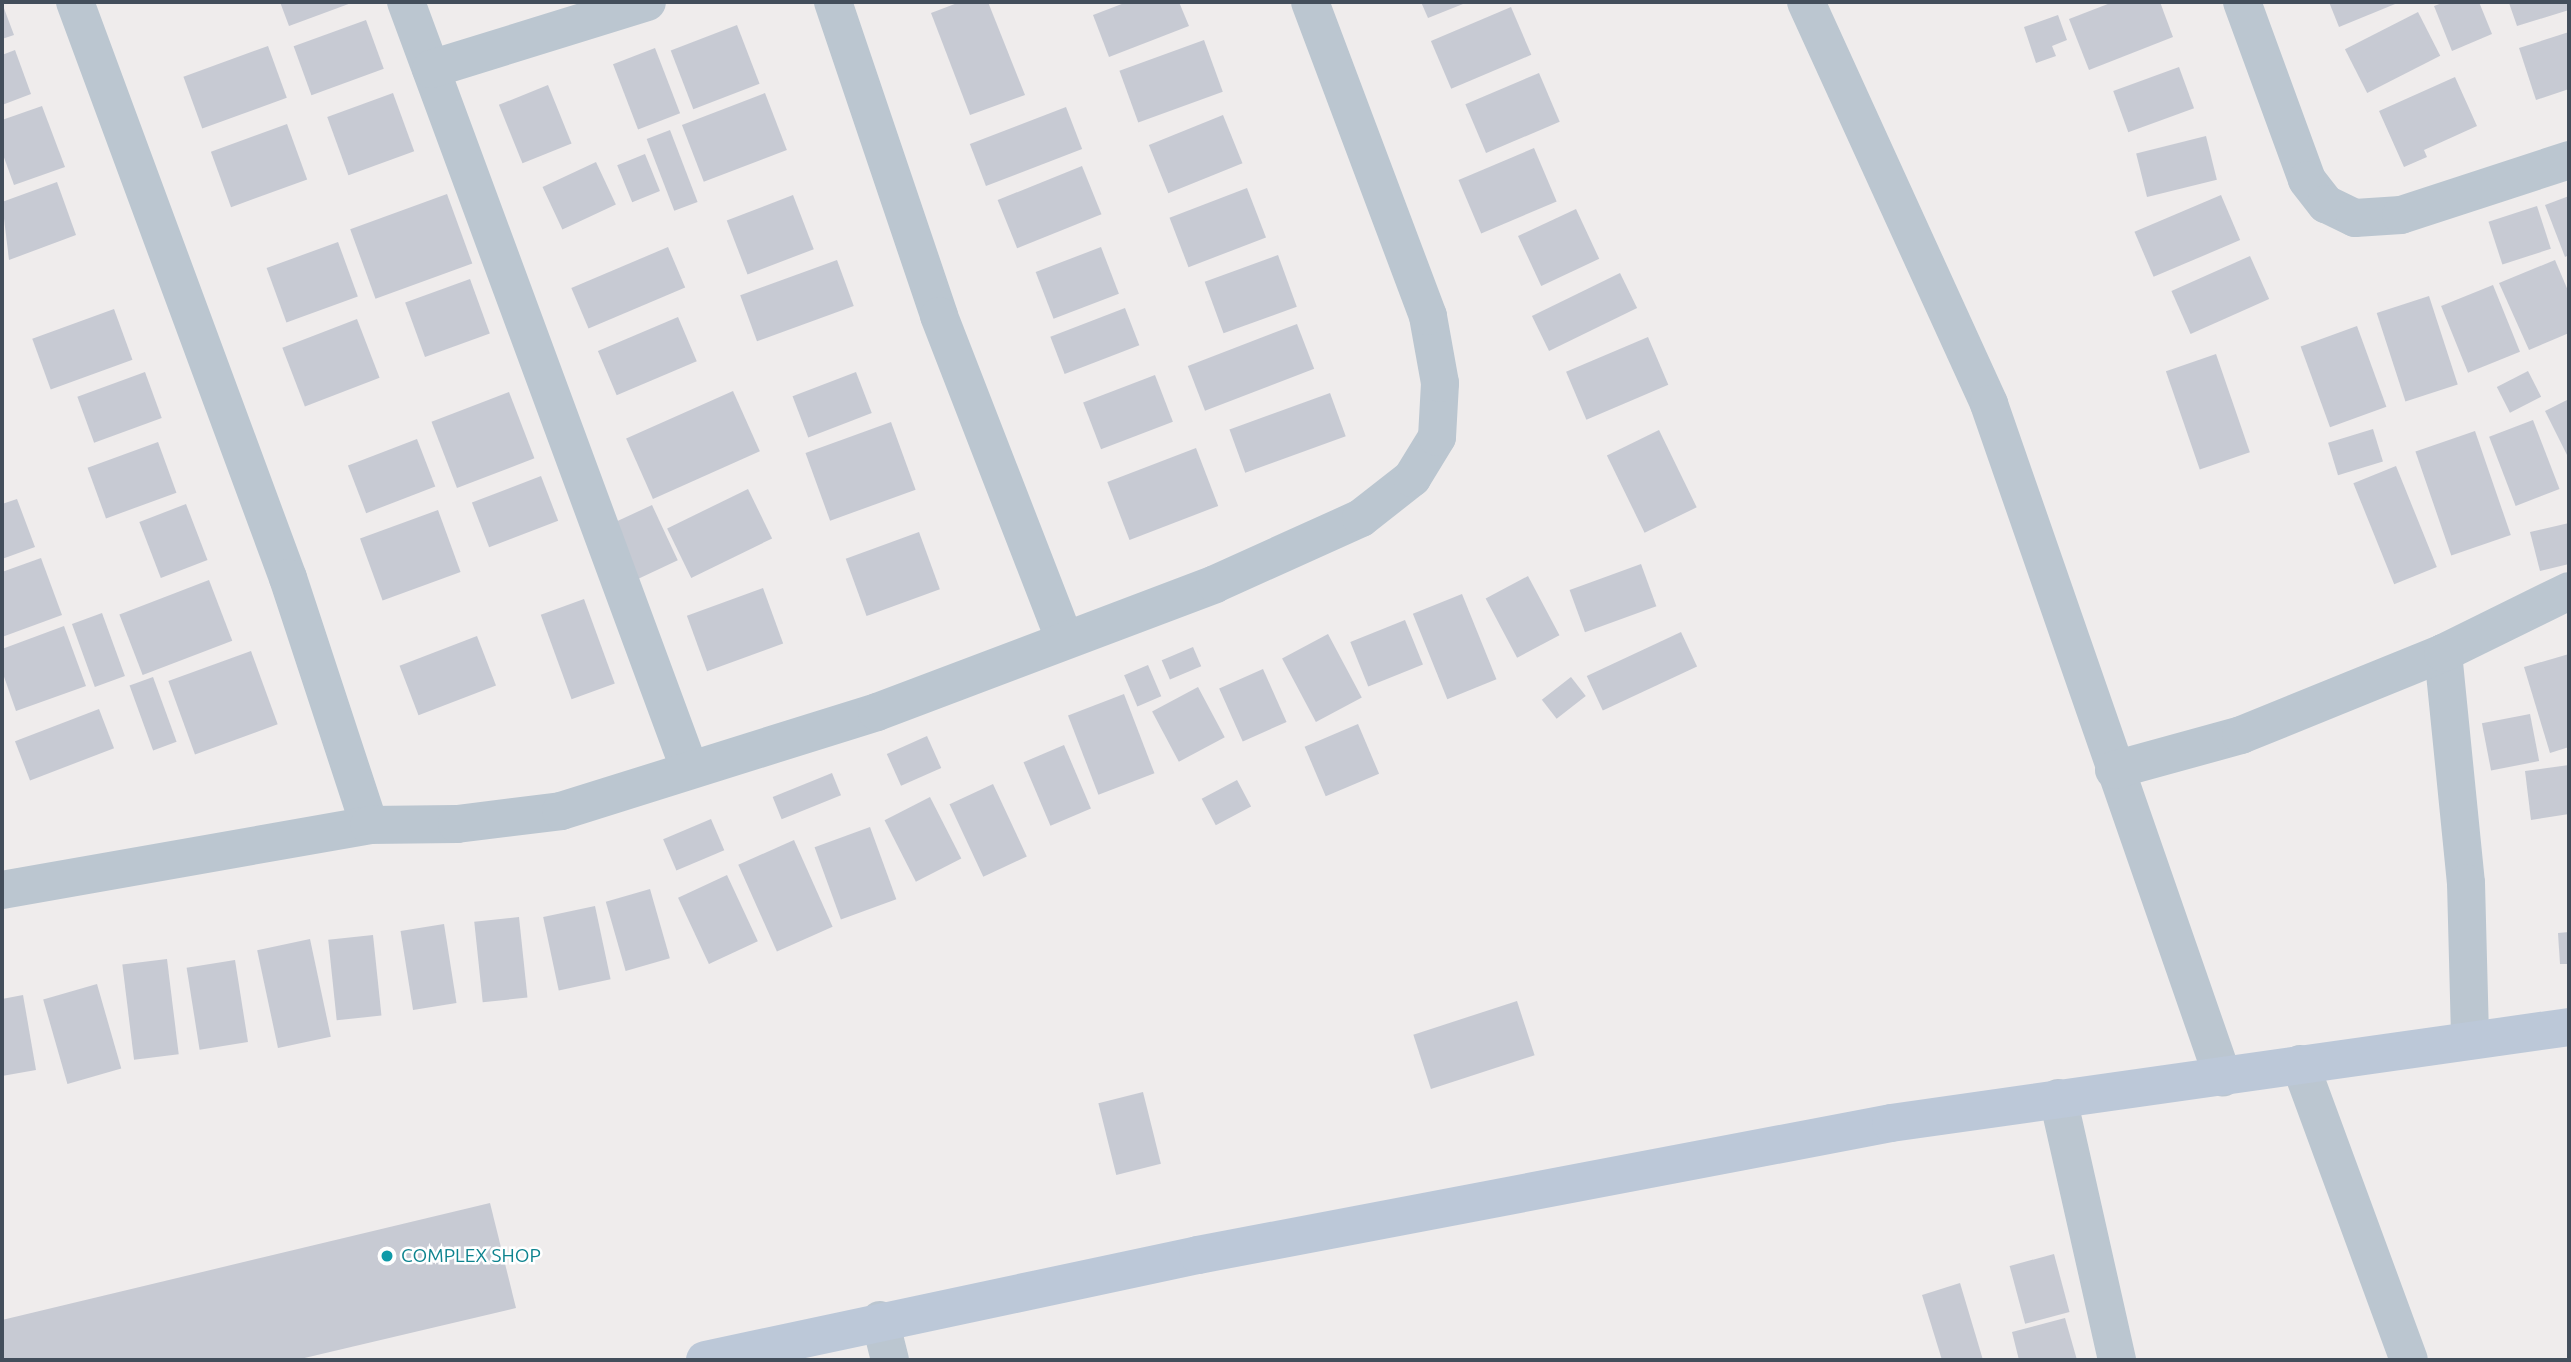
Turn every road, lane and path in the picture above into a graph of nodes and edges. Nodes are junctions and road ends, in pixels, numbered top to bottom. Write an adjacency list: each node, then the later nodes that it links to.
1 (75, 2): 15 (street)
2 (406, 2): 8 (street)
3 (647, 2): 8 (street)
4 (833, 2): 11 (street)
5 (1310, 2): 11 (street)
6 (1806, 2): 14 (street)
7 (2242, 2): 9 (street)
8 (431, 69): 13 (street)
9 (2569, 160)
10 (2569, 591): 12 (street)
11 (1064, 638): 13 (street)
12 (2443, 653): 14 (street); 18 (street)
13 (689, 768): 15 (street)
14 (2114, 770): 20 (street)
15 (369, 825): 16 (street)
16 (2, 890)
17 (2569, 1027): 18 (street)
18 (2470, 1039): 19 (street)
19 (2300, 1064): 20 (street); 26 (street)
20 (2223, 1078): 21 (street)
21 (2058, 1098): 22 (street); 25 (street)
22 (880, 1320): 23 (street); 24 (street)
23 (705, 1360)
24 (890, 1360)
25 (2117, 1360)
26 (2409, 1360)

